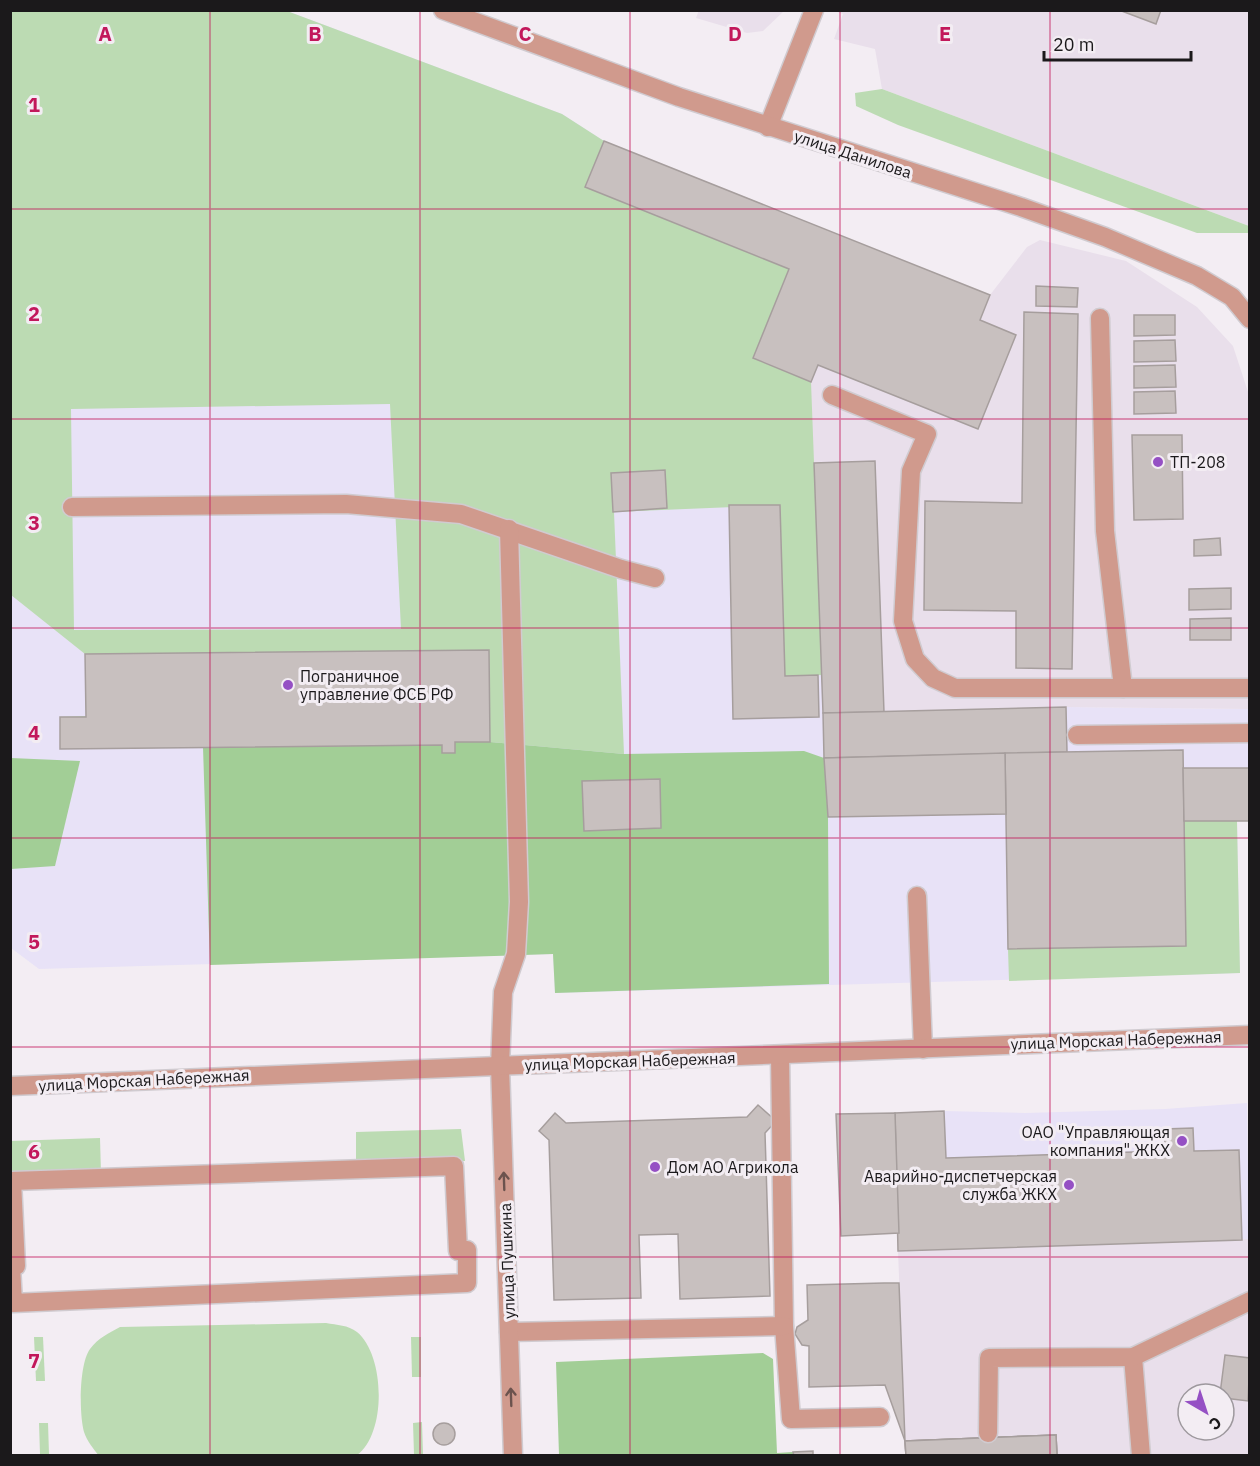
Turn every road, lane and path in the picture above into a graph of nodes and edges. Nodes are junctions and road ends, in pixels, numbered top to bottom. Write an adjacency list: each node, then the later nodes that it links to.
1 (443, 10): 3 (street, улица Данилова)
2 (814, 10): 3 (street)
3 (768, 127): 5 (street, улица Данилова)
4 (1100, 318): 10 (street)
5 (1250, 320)
6 (832, 395): 10 (street)
7 (72, 507): 8 (street)
8 (509, 528): 9 (street); 18 (street, улица Пушкина)
9 (655, 578)
10 (1123, 688): 11 (street)
11 (1250, 688)
12 (1250, 734): 13 (street)
13 (1077, 735)
14 (917, 896): 16 (street)
15 (1250, 1035): 16 (street, улица Морская Набережная)
16 (923, 1048): 17 (street, улица Морская Набережная)
17 (780, 1055): 18 (street, улица Морская Набережная); 22 (street)
18 (500, 1066): 19 (street, улица Морская Набережная); 23 (street, улица Пушкина, one-way to 18)
19 (10, 1086)
20 (467, 1283): 20 (street)
21 (1250, 1301): 24 (street)
22 (784, 1326): 23 (street); 25 (street)
23 (509, 1332): 27 (street, улица Пушкина, one-way to 23)
24 (1132, 1358): 26 (street); 28 (street)
25 (880, 1417)
26 (988, 1433)
27 (513, 1455)
28 (1141, 1455)

